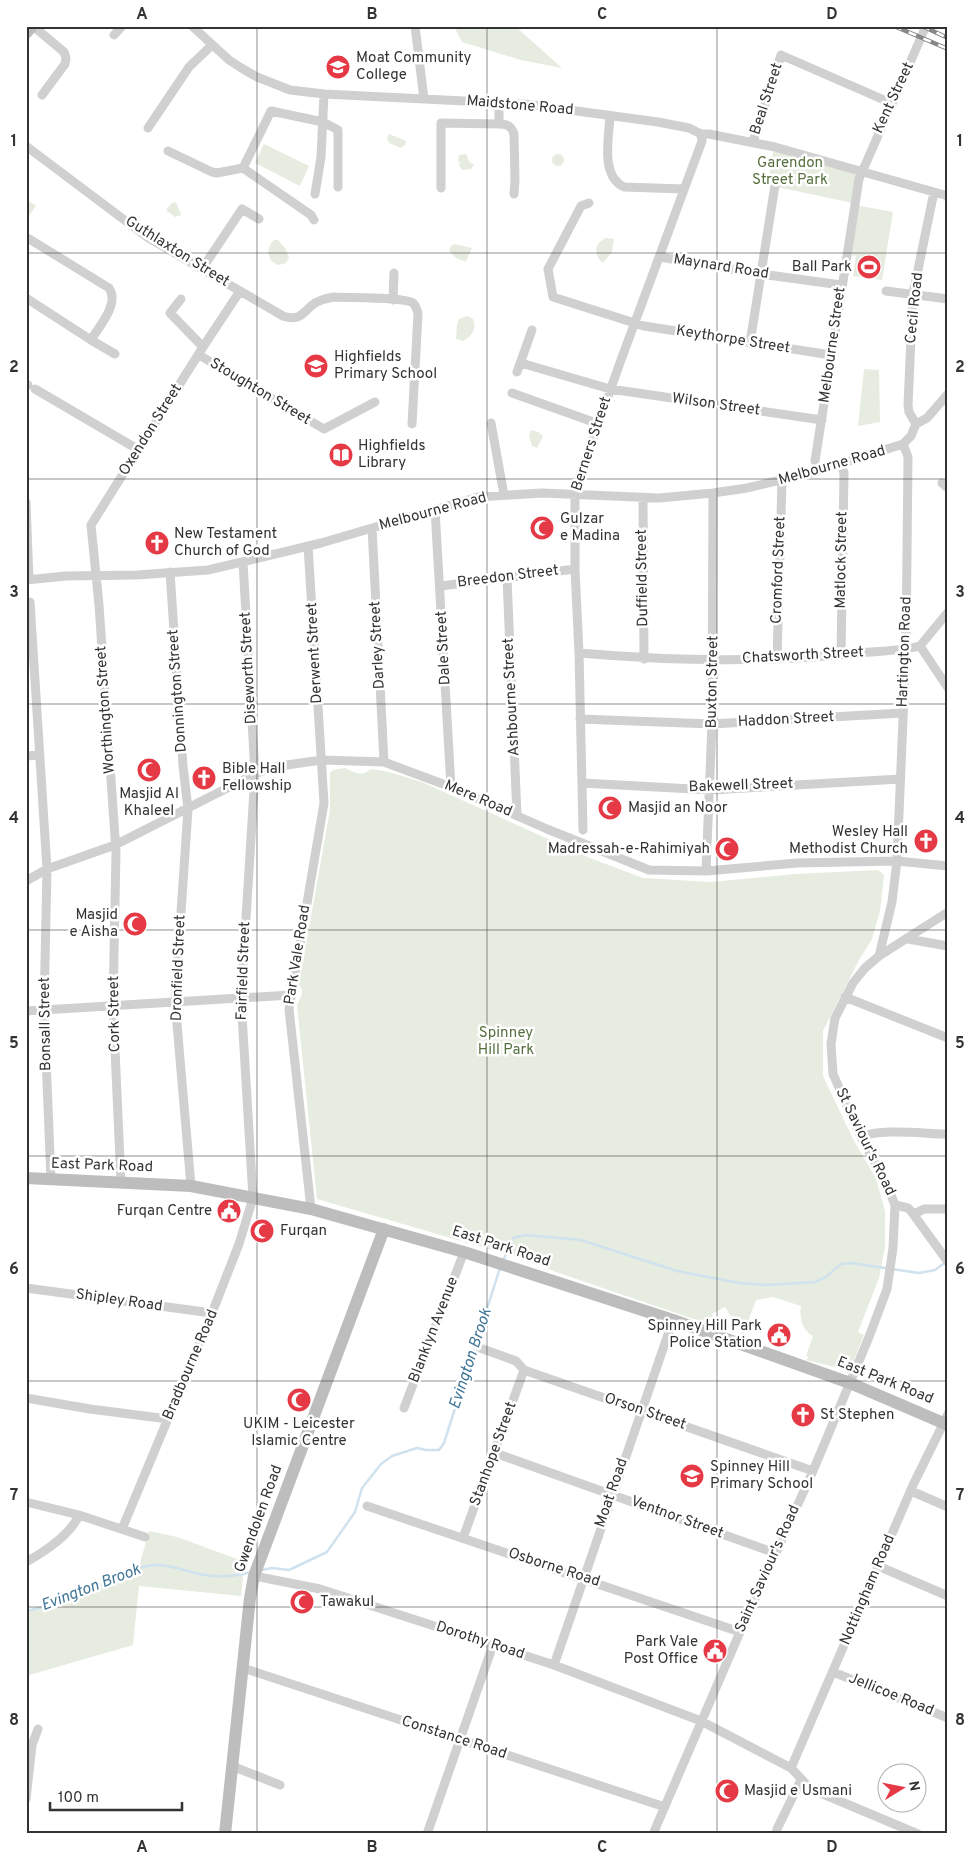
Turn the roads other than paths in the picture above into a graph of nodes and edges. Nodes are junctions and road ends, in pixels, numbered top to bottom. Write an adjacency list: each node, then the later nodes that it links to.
1 (32, 26): 6 (main road); 10 (street)
2 (122, 26): 7 (street)
3 (192, 26): 8 (street, Maidstone Road)
4 (414, 26): 11 (street)
5 (926, 26): 13 (street, Kent Street)
6 (26, 33)
7 (114, 35)
8 (212, 45): 9 (street, Maidstone Road); 17 (street)
9 (324, 94): 11 (street, Maidstone Road); 15 (street)
10 (42, 95)
11 (424, 100): 12 (street, Maidstone Road)
12 (499, 102): 14 (street, Maidstone Road); 16 (street)
13 (891, 103): 19 (street, Beal Street); 23 (street, Kent Street)
14 (610, 116): 18 (street, Maidstone Road); 27 (street)
15 (323, 122): 22 (street); 25 (street); 29 (street)
16 (499, 124): 26 (street); 30 (street)
17 (148, 128)
18 (701, 134): 19 (street, Maidstone Road); 27 (street, Berners Street)
19 (753, 142): 23 (street, Maidstone Road)
20 (26, 146): 37 (street, Guthlaxton Street)
21 (168, 151): 22 (street)
22 (243, 168): 34 (street)
23 (862, 170): 28 (street, Maidstone Road); 40 (street, Melbourne Street)
24 (776, 179): 39 (street)
25 (338, 187)
26 (441, 188)
27 (684, 189): 36 (street, Berners Street)
28 (934, 192): 31 (street, Maidstone Road); 43 (street, Cecil Road)
29 (315, 194)
30 (514, 194)
31 (948, 196)
32 (589, 203): 48 (street, Keythorpe Street)
33 (259, 219): 37 (street)
34 (314, 220)
35 (26, 238): 50 (street)
36 (660, 257): 39 (street, Maynard Road); 48 (street, Berners Street)
37 (202, 269): 41 (street, Guthlaxton Street)
38 (394, 273): 47 (street)
39 (762, 274): 40 (street, Maynard Road); 51 (street)
40 (842, 285): 54 (street, Melbourne Street)
41 (240, 291): 47 (street, Guthlaxton Street); 52 (street, Oxendon Street)
42 (886, 291): 43 (street)
43 (913, 294): 46 (street); 66 (street, Cecil Road)
44 (26, 298): 50 (street)
45 (181, 299): 52 (street)
46 (948, 299)
47 (392, 300): 64 (street)
48 (634, 323): 51 (street, Keythorpe Street); 58 (street, Berners Street)
49 (532, 330): 55 (street)
50 (91, 340): 53 (street)
51 (750, 344): 54 (street, Keythorpe Street)
52 (201, 351): 61 (street, Stoughton Street); 68 (street, Oxendon Street)
53 (115, 354)
54 (831, 355): 62 (street, Melbourne Street)
55 (521, 363): 56 (street); 58 (street, Wilson Street)
56 (517, 372)
57 (30, 386): 68 (street)
58 (610, 389): 62 (street, Wilson Street); 65 (street, Berners Street)
59 (512, 393): 65 (street)
60 (948, 394): 66 (street, Melbourne Road)
61 (376, 402)
62 (822, 420): 69 (street, Melbourne Street)
63 (491, 423): 74 (street)
64 (412, 424)
65 (599, 424): 73 (street, Berners Street)
66 (916, 424): 67 (street, Melbourne Road)
67 (903, 444): 70 (street, Melbourne Road); 90 (street, Hartington Road)
68 (138, 450): 83 (street, Oxendon Street)
69 (815, 461)
70 (841, 464): 71 (street, Melbourne Road); 92 (street, Matlock Street)
71 (782, 481): 72 (street, Melbourne Road); 95 (street, Cromford Street)
72 (713, 493): 75 (street, Melbourne Road); 94 (street, Buxton Street)
73 (575, 494): 74 (street, Melbourne Road); 75 (street, Melbourne Road); 81 (street, Berners Street)
74 (504, 495): 77 (street, Melbourne Road)
75 (643, 498): 93 (street, Duffield Street)
76 (26, 502): 85 (street)
77 (435, 509): 78 (street, Melbourne Road); 86 (street, Dale Street)
78 (372, 528): 79 (street, Melbourne Road); 103 (street, Darley Street)
79 (308, 546): 80 (street, Melbourne Road); 102 (street, Derwent Street)
80 (243, 562): 82 (street, Melbourne Road); 104 (street, Diseworth Street)
81 (575, 569): 84 (street, Breedon Street); 91 (street, Berners Street)
82 (170, 572): 83 (street, Melbourne Road); 109 (street, Donnington Street)
83 (96, 576): 85 (street, Melbourne Road); 112 (street, Worthington Street)
84 (507, 578): 86 (street, Breedon Street); 110 (street, Ashbourne Street)
85 (28, 580)
86 (441, 586): 107 (street, Dale Street)
87 (30, 602): 100 (street, Bonsall Street)
88 (948, 612): 89 (street)
89 (920, 646): 90 (street, Chatsworth Street); 96 (street)
90 (906, 648): 92 (street, Chatsworth Street); 97 (street, Hartington Road)
91 (579, 653): 93 (street, Chatsworth Street); 98 (street, Berners Street)
92 (841, 655): 95 (street, Chatsworth Street)
93 (644, 659): 94 (street, Chatsworth Street)
94 (713, 659): 95 (street, Chatsworth Street); 99 (street, Buxton Street)
95 (777, 659)
96 (948, 688)
97 (902, 713): 99 (street, Haddon Street); 105 (street, Hartington Road)
98 (580, 719): 99 (street, Haddon Street); 106 (street, Berners Street)
99 (712, 724): 108 (street, Buxton Street)
100 (40, 755): 101 (street); 115 (street, Bonsall Street)
101 (26, 756)
102 (321, 760): 103 (street, Mere Road); 104 (street, Mere Road); 122 (street, Park Vale Road)
103 (384, 762): 107 (street, Mere Road)
104 (255, 774): 109 (street, Mere Road); 124 (street, Fairfield Street)
105 (900, 779): 108 (street, Bakewell Street); 113 (street, Hartington Road)
106 (582, 783): 108 (street, Bakewell Street); 111 (street, Berners Street)
107 (451, 787): 110 (street, Mere Road)
108 (711, 790): 116 (street, Buxton Street)
109 (188, 809): 112 (street, Mere Road); 125 (street, Dronfield Street)
110 (517, 816): 116 (street, Mere Road)
111 (583, 830)
112 (115, 845): 115 (street, Mere Road); 126 (street, Cork Street)
113 (897, 861): 114 (street, Mere Road); 116 (street, Mere Road); 121 (street, Hartington Road)
114 (948, 866)
115 (47, 869): 117 (street, Mere Road); 127 (street, Bonsall Street)
116 (706, 871)
117 (26, 881)
118 (948, 912): 119 (street, St Saviour's Road)
119 (908, 939): 120 (street); 121 (street, St Saviour's Road)
120 (948, 946)
121 (879, 956): 123 (street, St Saviour's Road)
122 (291, 994): 124 (street); 138 (street, Park Vale Road)
123 (845, 996): 129 (street); 131 (street, St Saviour's Road)
124 (241, 998): 125 (street); 136 (street, Fairfield Street)
125 (175, 1001): 126 (street); 135 (street, Dronfield Street)
126 (113, 1005): 127 (street); 134 (street, Cork Street)
127 (44, 1009): 128 (street); 133 (street, Bonsall Street)
128 (26, 1010)
129 (948, 1038)
130 (948, 1134): 131 (street)
131 (862, 1137): 137 (street, St Saviour's Road)
132 (26, 1178): 133 (main road, East Park Road)
133 (51, 1180): 134 (main road, East Park Road)
134 (121, 1183): 135 (main road, East Park Road)
135 (191, 1186): 136 (main road, East Park Road)
136 (253, 1198): 138 (main road, East Park Road); 146 (street, Bradbourne Road)
137 (895, 1205): 140 (street); 144 (street, St Saviour's Road)
138 (311, 1209): 141 (main road, East Park Road)
139 (948, 1209): 140 (street)
140 (914, 1214): 143 (street)
141 (384, 1229): 142 (main road, East Park Road); 170 (main road, Gwendolen Road)
142 (464, 1252): 147 (main road, East Park Road); 152 (street, Blanklyn Avenue)
143 (946, 1260)
144 (890, 1274): 150 (street, Saint Saviour's Road)
145 (26, 1288): 146 (street, Shipley Road)
146 (212, 1313): 154 (street, Bradbourne Road)
147 (673, 1320): 150 (main road, East Park Road); 153 (street, Moat Road)
148 (480, 1348): 149 (street, Orson Street)
149 (524, 1370): 153 (street, Orson Street); 156 (street, Stanhope Street)
150 (850, 1383): 155 (main road, East Park Road); 157 (street, Saint Saviour's Road)
151 (26, 1398): 154 (street)
152 (404, 1408)
153 (641, 1410): 157 (street, Orson Street); 159 (street, Moat Road)
154 (168, 1419): 164 (street, Bradbourne Road)
155 (946, 1421): 158 (street, Nottingham Road)
156 (495, 1453): 159 (street, Ventnor Street); 166 (street, Stanhope Street)
157 (812, 1471): 167 (street, Saint Saviour's Road)
158 (911, 1491): 162 (street); 169 (street, Nottingham Road)
159 (611, 1494): 167 (street, Ventnor Street); 171 (street, Moat Road)
160 (26, 1502): 163 (street)
161 (367, 1506): 166 (street, Osborne Road)
162 (948, 1507)
163 (79, 1515): 164 (street); 168 (street)
164 (122, 1530): 165 (street)
165 (145, 1537)
166 (463, 1538): 171 (street, Osborne Road)
167 (775, 1553): 173 (street, Saint Saviour's Road)
168 (26, 1562)
169 (878, 1566): 172 (street); 177 (street, Nottingham Road)
170 (255, 1573): 174 (street, Dorothy Road); 176 (main road, Gwendolen Road)
171 (583, 1578): 173 (street, Osborne Road); 175 (street, Moat Road)
172 (948, 1596)
173 (740, 1632): 179 (street, Saint Saviour's Road)
174 (493, 1645): 175 (street, Dorothy Road); 181 (street)
175 (554, 1665): 179 (street, Dorothy Road)
176 (243, 1668): 181 (street, Constance Road); 182 (main road, Gwendolen Road)
177 (834, 1672): 178 (street, Jellicoe Road); 183 (street, Nottingham Road)
178 (948, 1718)
179 (701, 1721): 183 (street, Dorothy Road); 187 (street, Saint Saviour's Road)
180 (38, 1729): 186 (street)
181 (460, 1740): 187 (street, Constance Road); 190 (street)
182 (232, 1766): 185 (street); 189 (main road, Gwendolen Road)
183 (791, 1768): 184 (street)
184 (801, 1780): 191 (street); 192 (street)
185 (280, 1785)
186 (26, 1799)
187 (665, 1807): 188 (street, Saint Saviour's Road)
188 (654, 1833)
189 (225, 1834)
190 (427, 1834)
191 (776, 1834)
192 (918, 1834)

